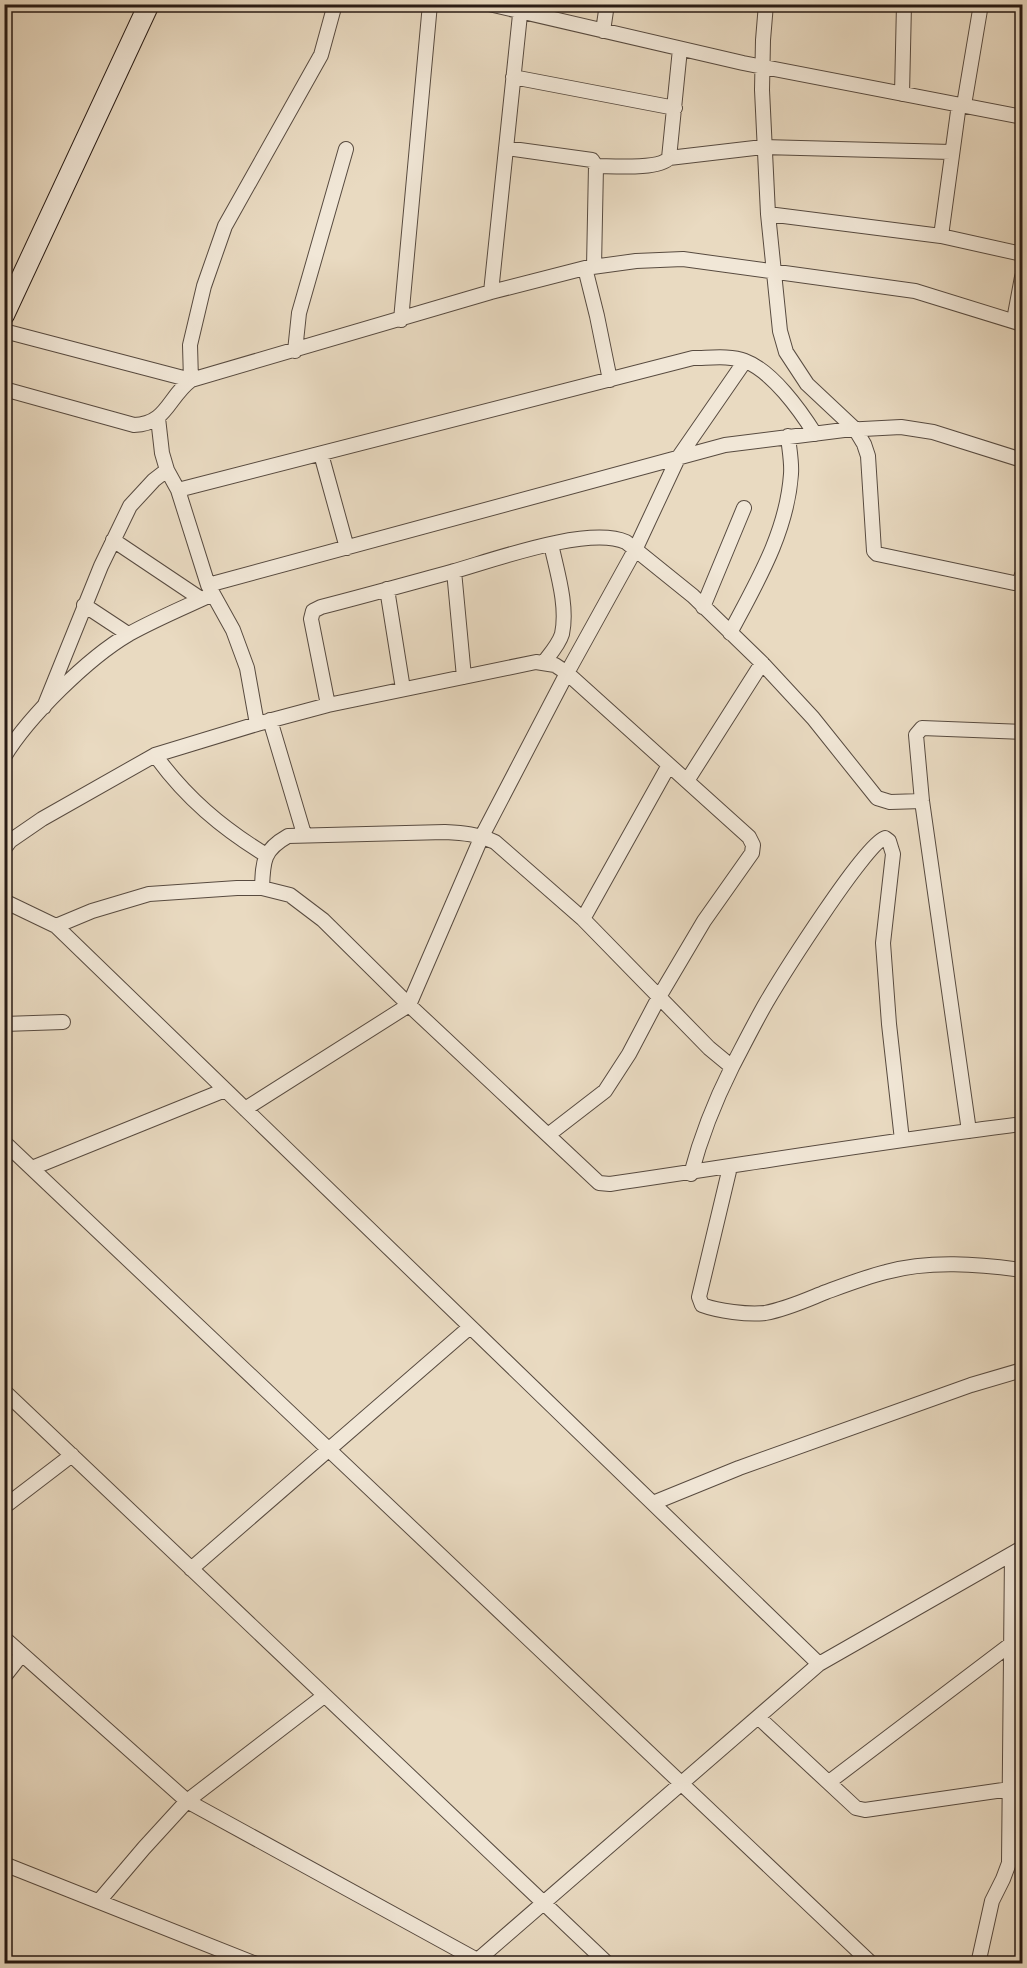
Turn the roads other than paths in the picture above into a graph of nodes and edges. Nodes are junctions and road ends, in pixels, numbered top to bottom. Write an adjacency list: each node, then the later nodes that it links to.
1 (149, 4): 31 (main road)
2 (335, 4): 37 (street)
3 (430, 4): 32 (street)
4 (489, 4): 9 (street)
5 (607, 4): 10 (street)
6 (766, 4): 12 (street)
7 (904, 4): 14 (street)
8 (981, 4): 15 (street)
9 (520, 8): 10 (street); 13 (street)
10 (603, 31): 11 (street)
11 (680, 49): 12 (street); 16 (street)
12 (761, 65): 14 (street); 18 (street)
13 (513, 77): 16 (street); 19 (street)
14 (902, 94): 15 (street)
15 (962, 105): 17 (street); 21 (street)
16 (675, 108): 22 (street)
17 (1023, 117)
18 (759, 147): 21 (street); 22 (street); 24 (street)
19 (506, 148): 23 (street); 30 (street)
20 (346, 149): 35 (street)
21 (951, 152): 25 (street)
22 (669, 158): 23 (street)
23 (596, 166): 27 (street)
24 (768, 214): 25 (street); 28 (street)
25 (941, 236): 26 (street)
26 (1023, 254)
27 (589, 268): 28 (street); 30 (street); 38 (street)
28 (772, 271): 33 (street); 41 (street)
29 (1023, 277): 33 (street)
30 (491, 292): 32 (street)
31 (4, 315)
32 (401, 320): 35 (street)
33 (1018, 322)
34 (4, 331): 37 (street)
35 (295, 351): 37 (street)
36 (745, 361): 38 (street); 42 (street); 45 (street)
37 (191, 380): 40 (street)
38 (610, 380): 44 (street)
39 (4, 389): 40 (street)
40 (158, 418): 47 (street)
41 (850, 430): 42 (street); 46 (street); 55 (street)
42 (819, 433): 43 (street)
43 (788, 436): 45 (street); 60 (street)
44 (321, 454): 48 (street); 52 (street)
45 (678, 458): 52 (street); 53 (street)
46 (1023, 460)
47 (167, 470): 48 (street); 50 (street)
48 (178, 490): 57 (street)
49 (744, 508): 59 (street)
50 (113, 540): 57 (street); 58 (street)
51 (551, 544): 53 (street); 54 (street); 62 (street)
52 (347, 548): 57 (street)
53 (635, 550): 59 (street); 64 (street)
54 (454, 571): 56 (street); 65 (street)
55 (1023, 574)
56 (387, 589): 66 (street); 67 (street)
57 (208, 593): 61 (street); 69 (street)
58 (84, 606): 61 (street); 68 (street)
59 (703, 607): 60 (street)
60 (730, 633): 63 (street)
61 (128, 634): 68 (street)
62 (544, 662): 64 (street); 65 (street)
63 (762, 663): 74 (street); 75 (street)
64 (567, 673): 73 (street); 77 (street)
65 (464, 677): 66 (street)
66 (403, 689): 67 (street)
67 (328, 705): 69 (street)
68 (44, 707): 72 (street)
69 (263, 722): 71 (street); 76 (street)
70 (1023, 732): 75 (street)
71 (155, 755): 78 (street); 79 (street)
72 (4, 757)
73 (669, 765): 74 (street); 82 (street)
74 (687, 781): 84 (street)
75 (917, 801): 92 (street)
76 (304, 834): 77 (street); 79 (street)
77 (482, 836): 82 (street); 85 (street)
78 (4, 849)
79 (266, 855): 80 (street)
80 (262, 888): 83 (street); 85 (street)
81 (4, 900): 83 (street)
82 (584, 918): 84 (street)
83 (56, 926): 89 (street)
84 (659, 997): 88 (street); 93 (street)
85 (409, 1005): 90 (street); 93 (street)
86 (63, 1022): 87 (street)
87 (4, 1024)
88 (730, 1065): 94 (street); 98 (street)
89 (225, 1090): 90 (street); 97 (street)
90 (245, 1109): 100 (street)
91 (1023, 1124): 92 (street)
92 (969, 1131): 94 (street)
93 (548, 1135): 98 (street)
94 (902, 1140): 96 (street)
95 (4, 1142): 97 (street)
96 (730, 1167): 98 (street); 99 (street)
97 (32, 1168): 103 (street)
98 (685, 1175)
99 (1023, 1270)
100 (471, 1327): 103 (street); 105 (street)
101 (1023, 1370): 105 (street)
102 (4, 1391): 104 (street)
103 (328, 1451): 108 (street); 117 (street)
104 (72, 1455): 106 (street); 108 (street)
105 (653, 1503): 112 (street)
106 (4, 1507)
107 (1017, 1551): 110 (street); 112 (street)
108 (191, 1569): 114 (street)
109 (4, 1638): 111 (street)
110 (1011, 1644): 116 (street); 118 (street)
111 (22, 1654): 113 (street); 119 (street)
112 (819, 1664): 115 (street)
113 (4, 1677)
114 (324, 1696): 119 (street); 122 (street)
115 (758, 1717): 116 (street); 117 (street)
116 (829, 1782): 118 (street)
117 (682, 1783): 122 (street); 127 (street)
118 (1010, 1789): 128 (street)
119 (187, 1801): 121 (street); 124 (street)
120 (4, 1864): 121 (street)
121 (99, 1901): 123 (street)
122 (543, 1904): 124 (street); 126 (street)
123 (240, 1960): 125 (street)
124 (475, 1962)
125 (256, 1964)
126 (608, 1964)
127 (872, 1964)
128 (978, 1964)

